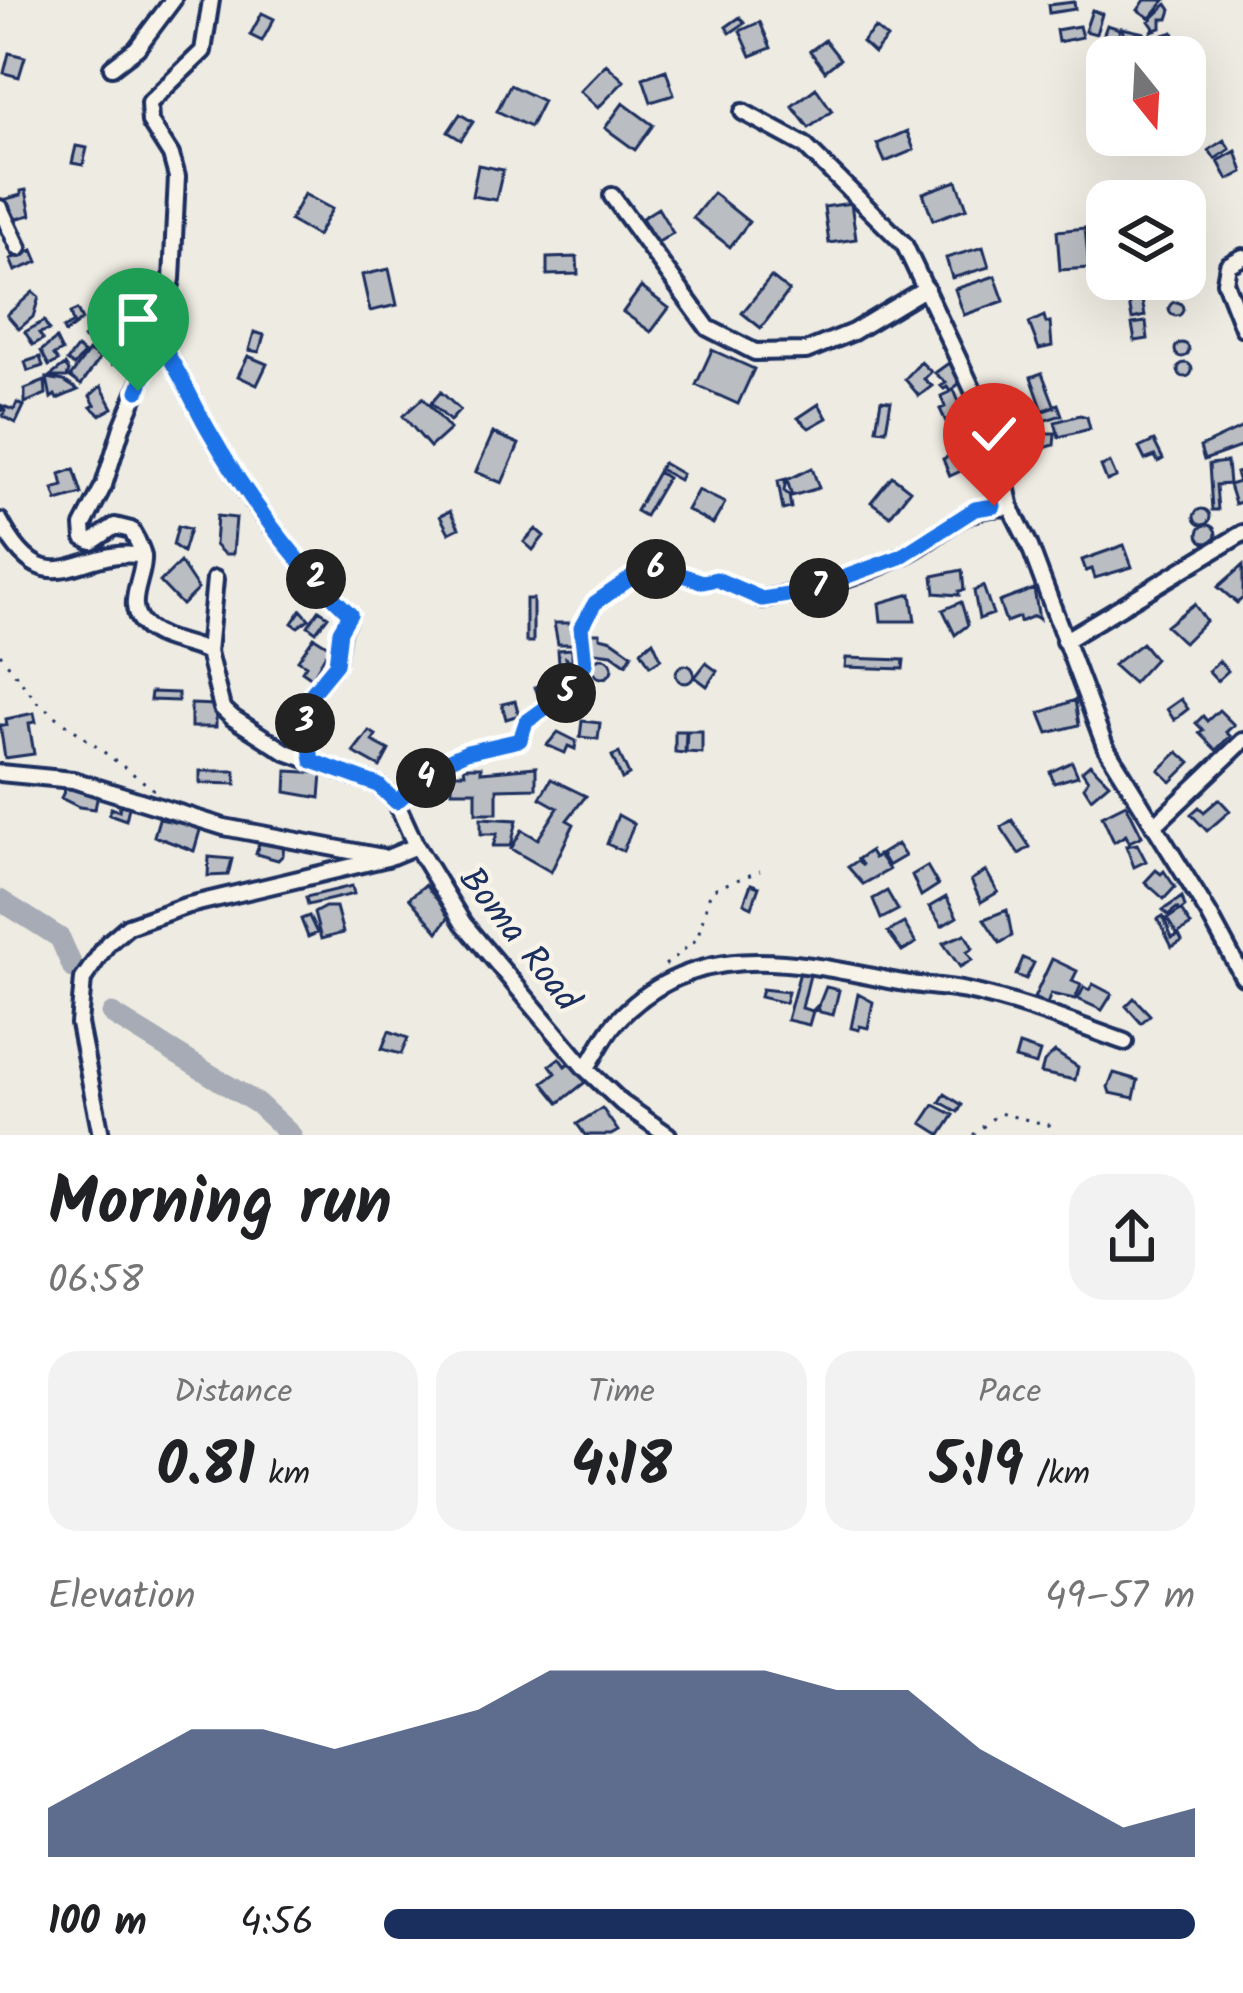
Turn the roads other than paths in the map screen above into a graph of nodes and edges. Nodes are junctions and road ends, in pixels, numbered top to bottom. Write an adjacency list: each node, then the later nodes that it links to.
1 (173, 0): 3 (street)
2 (211, 0): 11 (street)
3 (112, 67)
4 (743, 112): 9 (street)
5 (612, 196): 9 (street)
6 (0, 208): 7 (street)
7 (19, 248)
8 (1243, 257): 10 (street)
9 (926, 288): 12 (street)
10 (1243, 328)
11 (158, 340): 15 (street); 21 (street)
12 (1011, 508): 17 (street); 18 (street)
13 (0, 520): 15 (street)
14 (1243, 533): 18 (street)
15 (143, 556): 19 (street)
16 (215, 580): 19 (street)
17 (762, 599)
18 (1064, 641): 23 (street)
19 (208, 652): 21 (street)
20 (1243, 741): 23 (street)
21 (312, 761): 24 (street, Boma Road)
22 (0, 773): 25 (street)
23 (1154, 826): 26 (street)
24 (416, 846): 25 (street); 28 (street, Boma Road)
25 (387, 858): 29 (street)
26 (1243, 977)
27 (1124, 1042): 28 (street)
28 (586, 1069): 30 (street, Boma Road)
29 (101, 1135)
30 (668, 1135)

